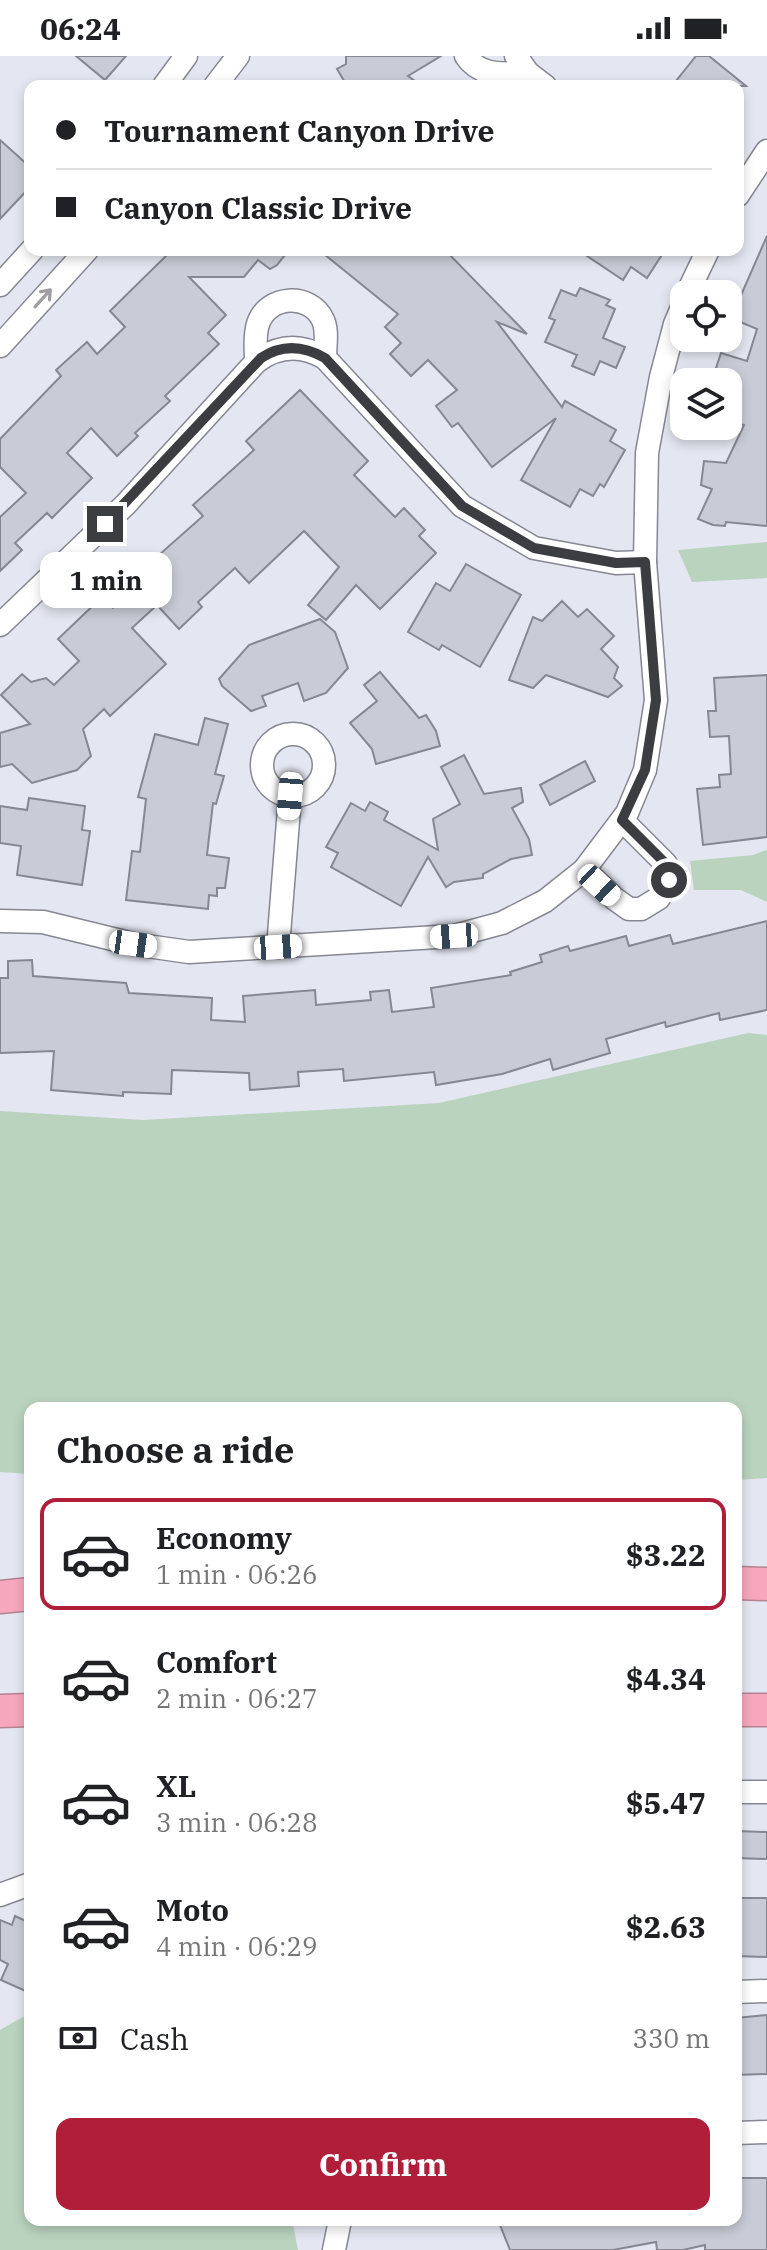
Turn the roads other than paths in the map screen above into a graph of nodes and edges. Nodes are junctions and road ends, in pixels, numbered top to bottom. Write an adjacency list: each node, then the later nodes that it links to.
1 (186, 56): 5 (street)
2 (238, 56): 6 (street)
3 (466, 56): 4 (street)
4 (530, 72)
5 (168, 80)
6 (220, 80)
7 (767, 151): 8 (street)
8 (744, 186)
9 (27, 256): 13 (street)
10 (82, 256): 15 (street, one-way to 10)
11 (705, 256): 12 (street)
12 (694, 280)
13 (0, 285)
14 (670, 343): 18 (street)
15 (0, 346)
16 (325, 358): 17 (street); 17 (street); 18 (street)
17 (256, 362): 19 (street)
18 (645, 562): 21 (street)
19 (0, 625)
20 (290, 796): 24 (street)
21 (622, 820): 22 (street); 22 (street)
22 (584, 870): 24 (street)
23 (0, 921): 24 (street)
24 (278, 947)
25 (742, 1583): 26 (highway)
26 (767, 1584)
27 (24, 1595): 28 (highway)
28 (0, 1597)
29 (24, 1710): 32 (highway)
30 (742, 1710): 31 (highway)
31 (767, 1710)
32 (0, 1711)
33 (742, 1792): 34 (street)
34 (767, 1792)
35 (24, 1886): 36 (street)
36 (0, 1895)
37 (767, 1991): 38 (street)
38 (742, 1992)
39 (767, 2132): 40 (street)
40 (742, 2133)
41 (339, 2226): 42 (street)
42 (334, 2250)

